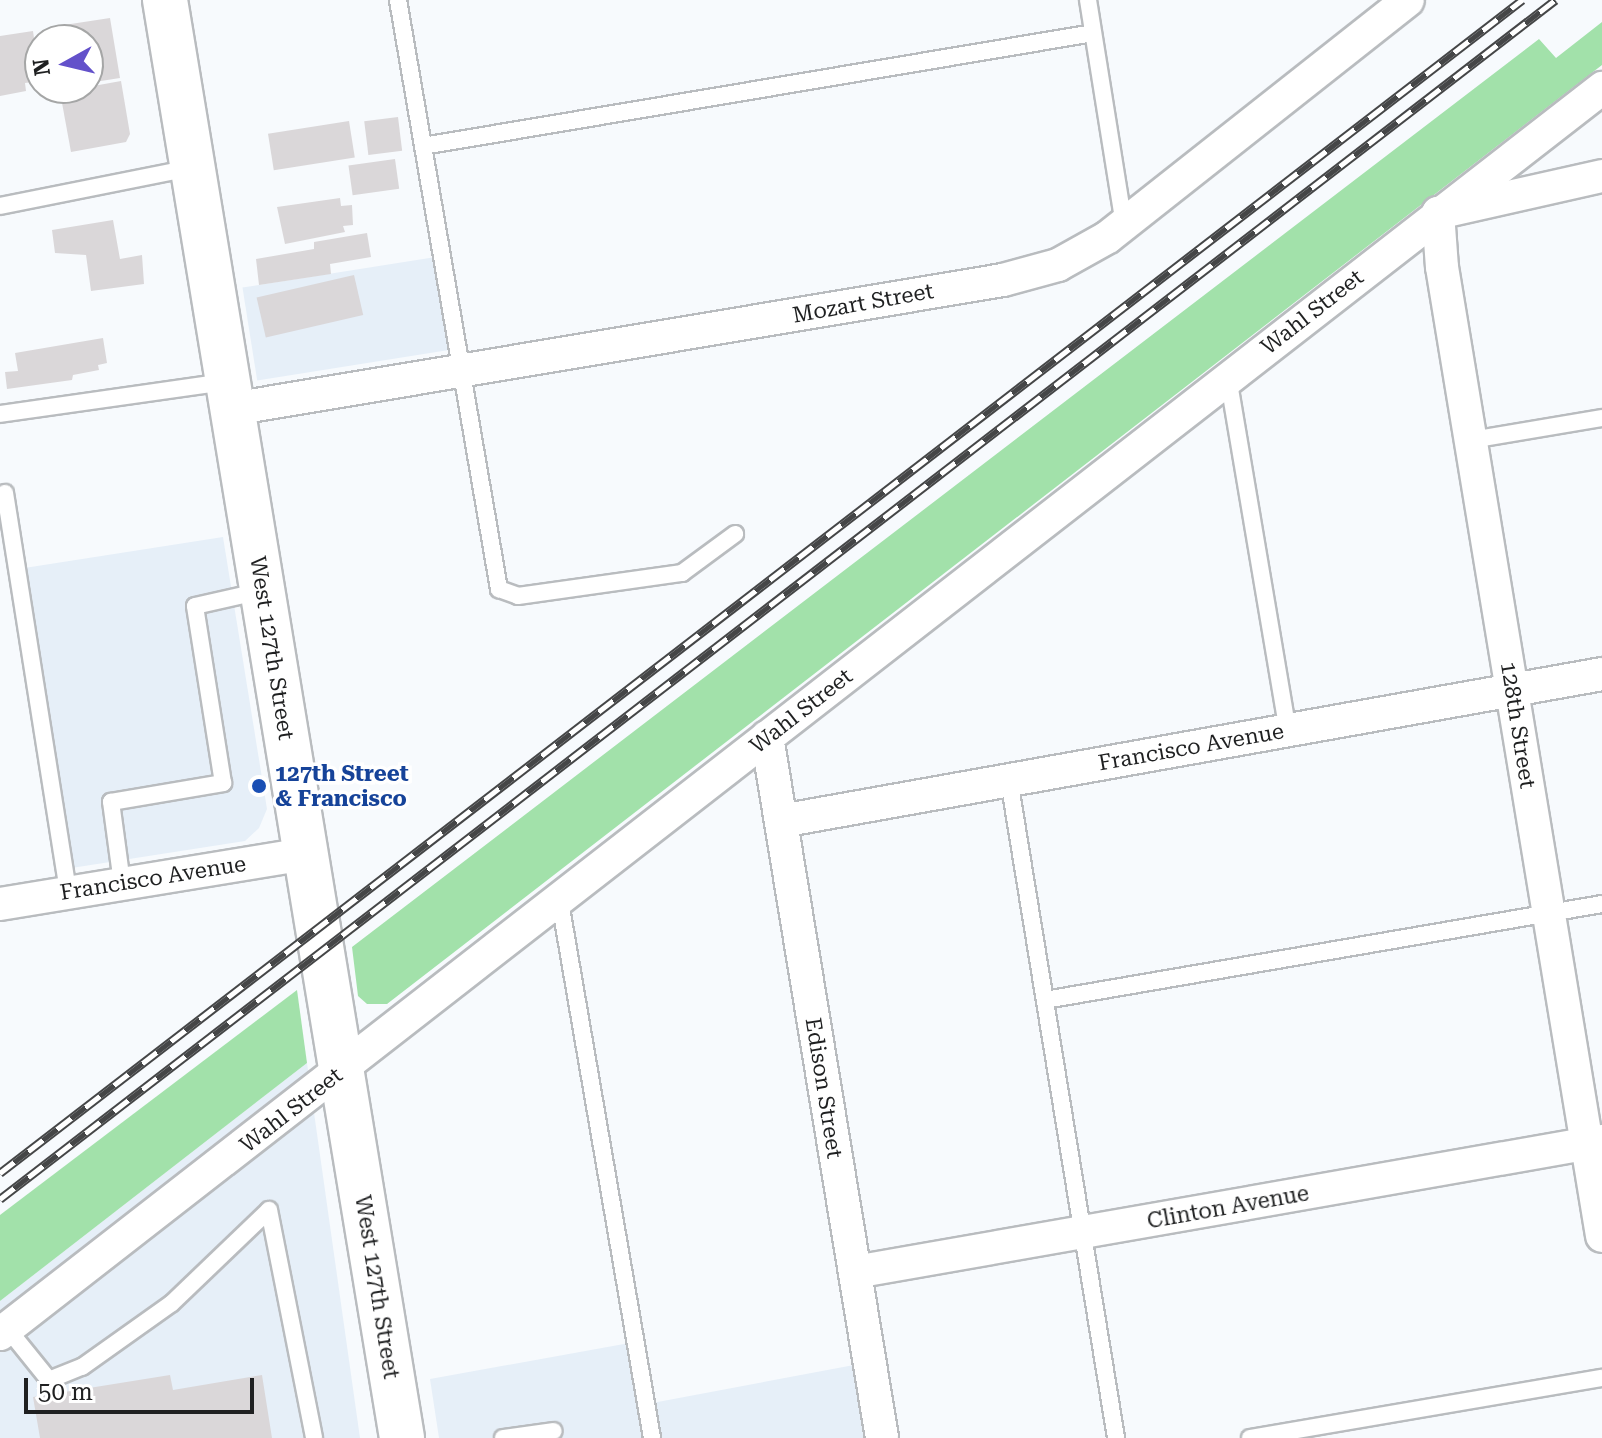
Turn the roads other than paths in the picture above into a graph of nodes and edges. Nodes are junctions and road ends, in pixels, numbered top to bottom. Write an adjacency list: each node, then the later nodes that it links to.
1 (165, 0): 8 (main road, West 127th Street)
2 (398, 0): 7 (lane)
3 (1088, 0): 5 (lane)
4 (1408, 0): 12 (street, Mozart Street)
5 (1093, 33): 7 (lane); 12 (lane)
6 (1602, 88): 11 (street, Wahl Street)
7 (423, 146): 13 (lane)
8 (193, 168): 10 (lane); 15 (main road, West 127th Street)
9 (1602, 176): 11 (street)
10 (0, 206)
11 (1438, 213): 14 (street, Wahl Street); 18 (street, 128th Street)
12 (1124, 225): 13 (street, Mozart Street)
13 (461, 370): 15 (street, Mozart Street); 20 (lane)
14 (1228, 377): 24 (lane); 25 (street, Wahl Street)
15 (230, 395): 16 (lane); 21 (main road, West 127th Street)
16 (0, 414)
17 (1602, 418): 18 (lane)
18 (1471, 440): 23 (street, 128th Street)
19 (5, 493): 30 (lane)
20 (735, 534)
21 (262, 591): 28 (main road, West 127th Street); 29 (lane)
22 (1602, 674): 23 (street, Francisco Avenue)
23 (1512, 690): 24 (street, Francisco Avenue); 34 (street, 128th Street)
24 (1288, 730): 26 (street, Francisco Avenue)
25 (767, 737): 27 (street, Edison Street); 31 (street, Wahl Street)
26 (1009, 780): 27 (street, Francisco Avenue); 35 (lane)
27 (781, 821): 40 (street, Edison Street)
28 (306, 854): 29 (street, Francisco Avenue); 36 (main road, West 127th Street)
29 (122, 883): 30 (street, Francisco Avenue)
30 (68, 892): 32 (street, Francisco Avenue)
31 (560, 902): 36 (street, Wahl Street); 47 (lane)
32 (0, 904)
33 (1602, 904): 34 (lane)
34 (1549, 913): 35 (lane); 37 (street, 128th Street)
35 (1045, 1000): 38 (lane)
36 (341, 1072): 41 (street, Wahl Street); 45 (main road, West 127th Street)
37 (1594, 1142): 38 (street, Clinton Avenue); 39 (street, 128th Street)
38 (1082, 1232): 40 (street, Clinton Avenue); 49 (lane)
39 (1602, 1236)
40 (855, 1272): 48 (street, Edison Street)
41 (4, 1331): 44 (lane)
42 (1602, 1378): 50 (lane)
43 (554, 1431): 46 (lane)
44 (314, 1438)
45 (402, 1438)
46 (503, 1438)
47 (652, 1438)
48 (882, 1438)
49 (1116, 1438)
50 (1250, 1438)

